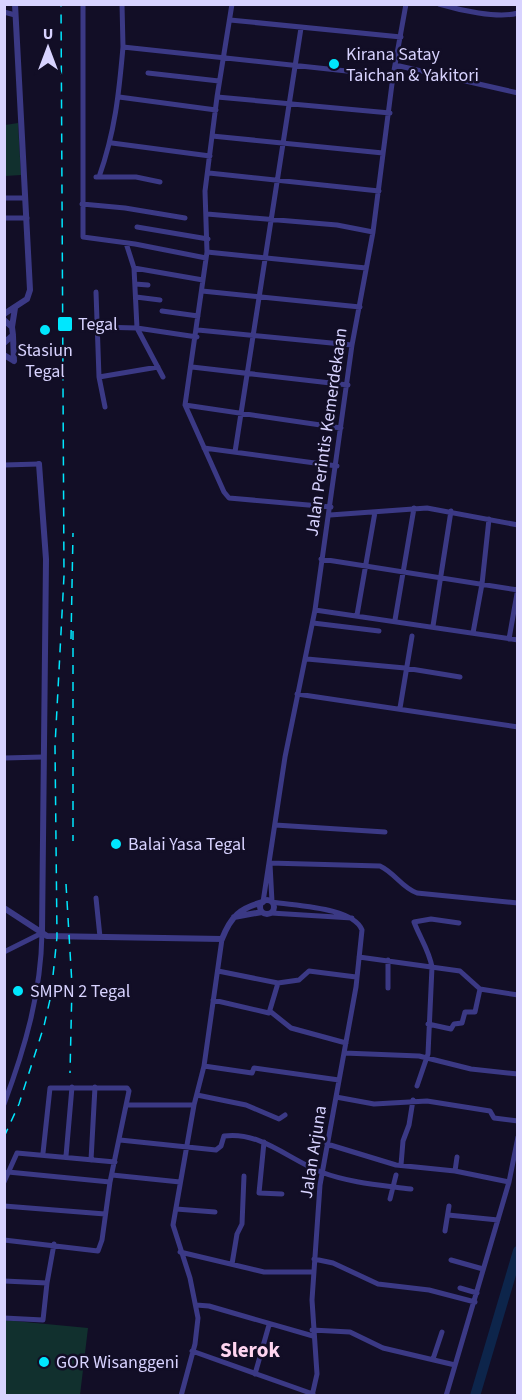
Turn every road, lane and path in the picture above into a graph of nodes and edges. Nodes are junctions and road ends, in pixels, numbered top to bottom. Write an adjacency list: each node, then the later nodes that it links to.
1 (15, 4): 9 (street)
2 (83, 4): 37 (street)
3 (122, 4): 13 (street)
4 (232, 4): 10 (street)
5 (406, 4): 12 (street, Jalan Perintis Kemerdekaan)
6 (439, 4): 8 (street)
7 (4, 12): 9 (street)
8 (518, 12)
9 (15, 15): 36 (street)
10 (230, 20): 11 (street); 14 (street)
11 (301, 28): 12 (street); 16 (street)
12 (401, 37): 15 (street, Jalan Perintis Kemerdekaan)
13 (123, 46): 14 (street); 21 (street)
14 (225, 57): 16 (street); 19 (street)
15 (395, 65): 18 (street, Jalan Perintis Kemerdekaan); 20 (street)
16 (296, 66): 18 (street); 23 (street)
17 (148, 72): 19 (street)
18 (393, 76): 25 (street, Jalan Perintis Kemerdekaan)
19 (219, 81): 22 (street)
20 (518, 93)
21 (119, 97): 24 (street); 27 (street)
22 (217, 97): 23 (street); 24 (street)
23 (290, 105): 25 (street); 28 (street)
24 (216, 110): 26 (street)
25 (390, 113): 29 (street, Jalan Perintis Kemerdekaan)
26 (212, 136): 28 (street); 30 (street)
27 (112, 143): 30 (street); 33 (street)
28 (284, 144): 29 (street); 32 (street)
29 (383, 153): 34 (street, Jalan Perintis Kemerdekaan)
30 (210, 156): 31 (street)
31 (208, 173): 32 (street); 38 (street)
32 (278, 181): 34 (street); 42 (street)
33 (160, 182)
34 (380, 190): 44 (street, Jalan Perintis Kemerdekaan)
35 (4, 198): 36 (street)
36 (24, 198): 40 (street)
37 (82, 204): 41 (street); 46 (street)
38 (207, 214): 42 (street); 45 (street)
39 (4, 218): 40 (street)
40 (27, 218): 60 (street)
41 (185, 218)
42 (273, 219): 44 (street); 48 (street)
43 (137, 227): 45 (street)
44 (373, 232): 50 (street, Jalan Perintis Kemerdekaan)
45 (208, 239): 47 (street)
46 (126, 243): 47 (street); 49 (street)
47 (207, 255): 48 (street); 51 (street)
48 (267, 258): 50 (street); 57 (street)
49 (134, 268): 51 (street); 52 (street)
50 (366, 268): 59 (street, Jalan Perintis Kemerdekaan)
51 (203, 280): 54 (street)
52 (135, 284): 53 (street); 56 (street)
53 (148, 285)
54 (202, 291): 57 (street); 63 (street)
55 (96, 292): 66 (street)
56 (136, 297): 58 (street); 67 (street)
57 (260, 297): 59 (street); 70 (street)
58 (160, 300)
59 (360, 307): 73 (street, Jalan Perintis Kemerdekaan)
60 (15, 308): 62 (street); 65 (street)
61 (162, 311): 63 (street)
62 (4, 314)
63 (198, 316): 68 (street)
64 (4, 320): 65 (street)
65 (12, 327): 69 (street)
66 (98, 327): 67 (street); 78 (street)
67 (136, 328): 71 (street); 75 (street)
68 (198, 330): 70 (street); 71 (street)
69 (13, 335): 72 (street); 74 (street)
70 (255, 335): 73 (street); 77 (street)
71 (197, 337): 76 (street)
72 (4, 343)
73 (352, 345): 80 (street, Jalan Perintis Kemerdekaan)
74 (4, 355)
75 (158, 367): 78 (street); 79 (street)
76 (192, 367): 77 (street); 81 (street)
77 (249, 373): 80 (street); 83 (street)
78 (99, 377): 82 (street)
79 (163, 377)
80 (348, 385): 84 (street, Jalan Perintis Kemerdekaan)
81 (184, 405): 83 (street); 85 (street)
82 (105, 407)
83 (242, 412): 84 (street); 86 (street)
84 (341, 428): 89 (street, Jalan Perintis Kemerdekaan)
85 (204, 448): 86 (street); 90 (street)
86 (235, 452): 89 (street)
87 (39, 464): 88 (street); 119 (street)
88 (4, 465)
89 (336, 466): 90 (street, Jalan Perintis Kemerdekaan)
90 (331, 507): 94 (street, Jalan Perintis Kemerdekaan)
91 (414, 508): 92 (street); 93 (street); 99 (street)
92 (451, 511): 95 (street); 100 (street)
93 (375, 512): 94 (street); 98 (street)
94 (330, 515): 97 (street, Jalan Perintis Kemerdekaan)
95 (489, 519): 96 (street); 101 (street)
96 (518, 525)
97 (321, 559): 98 (street); 103 (street, Jalan Perintis Kemerdekaan)
98 (366, 566): 99 (street); 104 (street)
99 (403, 573): 100 (street); 105 (street)
100 (442, 578): 101 (street); 107 (street)
101 (482, 584): 102 (street); 109 (street)
102 (517, 590): 111 (street)
103 (315, 610): 104 (street); 106 (street, Jalan Perintis Kemerdekaan)
104 (357, 615): 105 (street)
105 (395, 620): 107 (street)
106 (313, 623): 108 (street); 113 (street, Jalan Perintis Kemerdekaan)
107 (433, 626): 109 (street)
108 (380, 631)
109 (472, 633): 111 (street)
110 (412, 636): 114 (street)
111 (509, 639): 112 (street)
112 (518, 640)
113 (307, 659): 114 (street); 116 (street, Jalan Perintis Kemerdekaan)
114 (405, 668): 115 (street); 117 (street)
115 (460, 677)
116 (297, 694): 117 (street); 121 (street, Jalan Perintis Kemerdekaan)
117 (400, 708): 118 (street)
118 (518, 727)
119 (43, 757): 120 (street); 134 (street)
120 (4, 758)
121 (275, 825): 122 (street); 123 (street, Jalan Perintis Kemerdekaan)
122 (385, 832)
123 (269, 862): 125 (street, Jalan Perintis Kemerdekaan); 126 (street, Jalan Perintis Kemerdekaan); 127 (street)
124 (96, 898): 135 (street)
125 (263, 902): 126 (street); 129 (street, Jalan Perintis Kemerdekaan); 131 (street)
126 (272, 902): 130 (street, Jalan Perintis Kemerdekaan); 132 (street)
127 (518, 903)
128 (4, 908): 134 (street)
129 (262, 912): 130 (street); 131 (street)
130 (271, 913): 132 (street)
131 (234, 916): 136 (street)
132 (352, 918): 138 (street, Jalan Arjuna)
133 (459, 923): 140 (street)
134 (42, 933): 135 (street); 137 (street); 162 (street)
135 (100, 937): 136 (street)
136 (222, 939): 141 (street)
137 (4, 952)
138 (359, 957): 139 (street); 142 (street, Jalan Arjuna)
139 (388, 960): 140 (street); 144 (street)
140 (432, 967): 145 (street); 149 (street)
141 (218, 971): 143 (street); 147 (street)
142 (356, 977): 143 (street); 150 (street, Jalan Arjuna)
143 (278, 983): 148 (street)
144 (388, 987)
145 (480, 989): 146 (street); 149 (street)
146 (518, 995)
147 (213, 1000): 148 (street); 153 (street)
148 (271, 1012): 150 (street)
149 (428, 1024): 152 (street)
150 (346, 1043): 151 (street, Jalan Arjuna)
151 (344, 1053): 152 (street); 155 (street, Jalan Arjuna)
152 (428, 1058): 154 (street); 157 (street)
153 (204, 1066): 155 (street); 159 (street)
154 (518, 1074)
155 (339, 1080): 160 (street, Jalan Arjuna)
156 (72, 1086): 158 (street); 172 (street); 173 (street)
157 (417, 1086)
158 (95, 1087): 163 (street); 175 (street)
159 (197, 1095): 164 (street); 165 (street)
160 (336, 1097): 161 (street); 170 (street, Jalan Arjuna)
161 (413, 1100): 166 (street); 177 (street)
162 (4, 1104)
163 (128, 1105): 164 (street); 168 (street)
164 (194, 1106): 171 (street)
165 (285, 1115)
166 (518, 1121)
167 (518, 1137): 187 (street)
168 (120, 1140): 171 (street); 176 (street)
169 (264, 1142): 171 (street); 180 (street); 190 (street)
170 (327, 1144): 177 (street); 180 (street, Jalan Arjuna)
171 (186, 1145): 186 (street)
172 (43, 1153): 173 (street); 179 (street)
173 (66, 1156): 175 (street)
174 (457, 1157): 178 (street)
175 (91, 1160): 176 (street)
176 (115, 1162): 181 (street)
177 (401, 1165): 178 (street)
178 (455, 1171): 187 (street)
179 (8, 1172): 184 (street); 185 (street)
180 (322, 1172): 188 (street); 203 (street, Jalan Arjuna)
181 (112, 1175): 185 (street); 186 (street)
182 (396, 1175): 188 (street)
183 (244, 1176): 205 (street)
184 (4, 1182)
185 (110, 1182): 196 (street)
186 (180, 1182): 194 (street)
187 (509, 1182): 198 (street)
188 (393, 1187): 189 (street); 191 (street)
189 (411, 1189)
190 (282, 1194)
191 (390, 1199)
192 (4, 1206): 196 (street)
193 (449, 1206): 197 (street)
194 (176, 1209): 195 (street); 202 (street)
195 (215, 1212)
196 (105, 1214): 201 (street)
197 (448, 1215): 198 (street); 199 (street)
198 (498, 1220): 206 (street)
199 (445, 1231)
200 (4, 1240): 201 (street)
201 (54, 1244): 209 (street)
202 (180, 1252): 205 (street); 213 (street)
203 (314, 1259): 207 (street, Jalan Arjuna); 212 (street)
204 (451, 1260): 206 (street)
205 (232, 1264): 207 (street)
206 (483, 1269): 211 (street)
207 (314, 1272): 217 (street, Jalan Arjuna)
208 (4, 1281): 209 (street)
209 (47, 1283): 214 (street)
210 (460, 1288): 211 (street)
211 (477, 1293): 212 (street)
212 (475, 1302): 220 (street)
213 (196, 1305): 215 (street); 218 (street)
214 (4, 1318)
215 (269, 1325): 217 (street); 221 (street)
216 (442, 1332): 219 (street)
217 (312, 1333): 219 (street); 223 (street, Jalan Arjuna)
218 (192, 1351): 221 (street); 222 (street)
219 (434, 1359): 220 (street)
220 (455, 1365): 224 (street)
221 (255, 1374): 223 (street)
222 (181, 1395)
223 (312, 1395)
224 (446, 1395)

